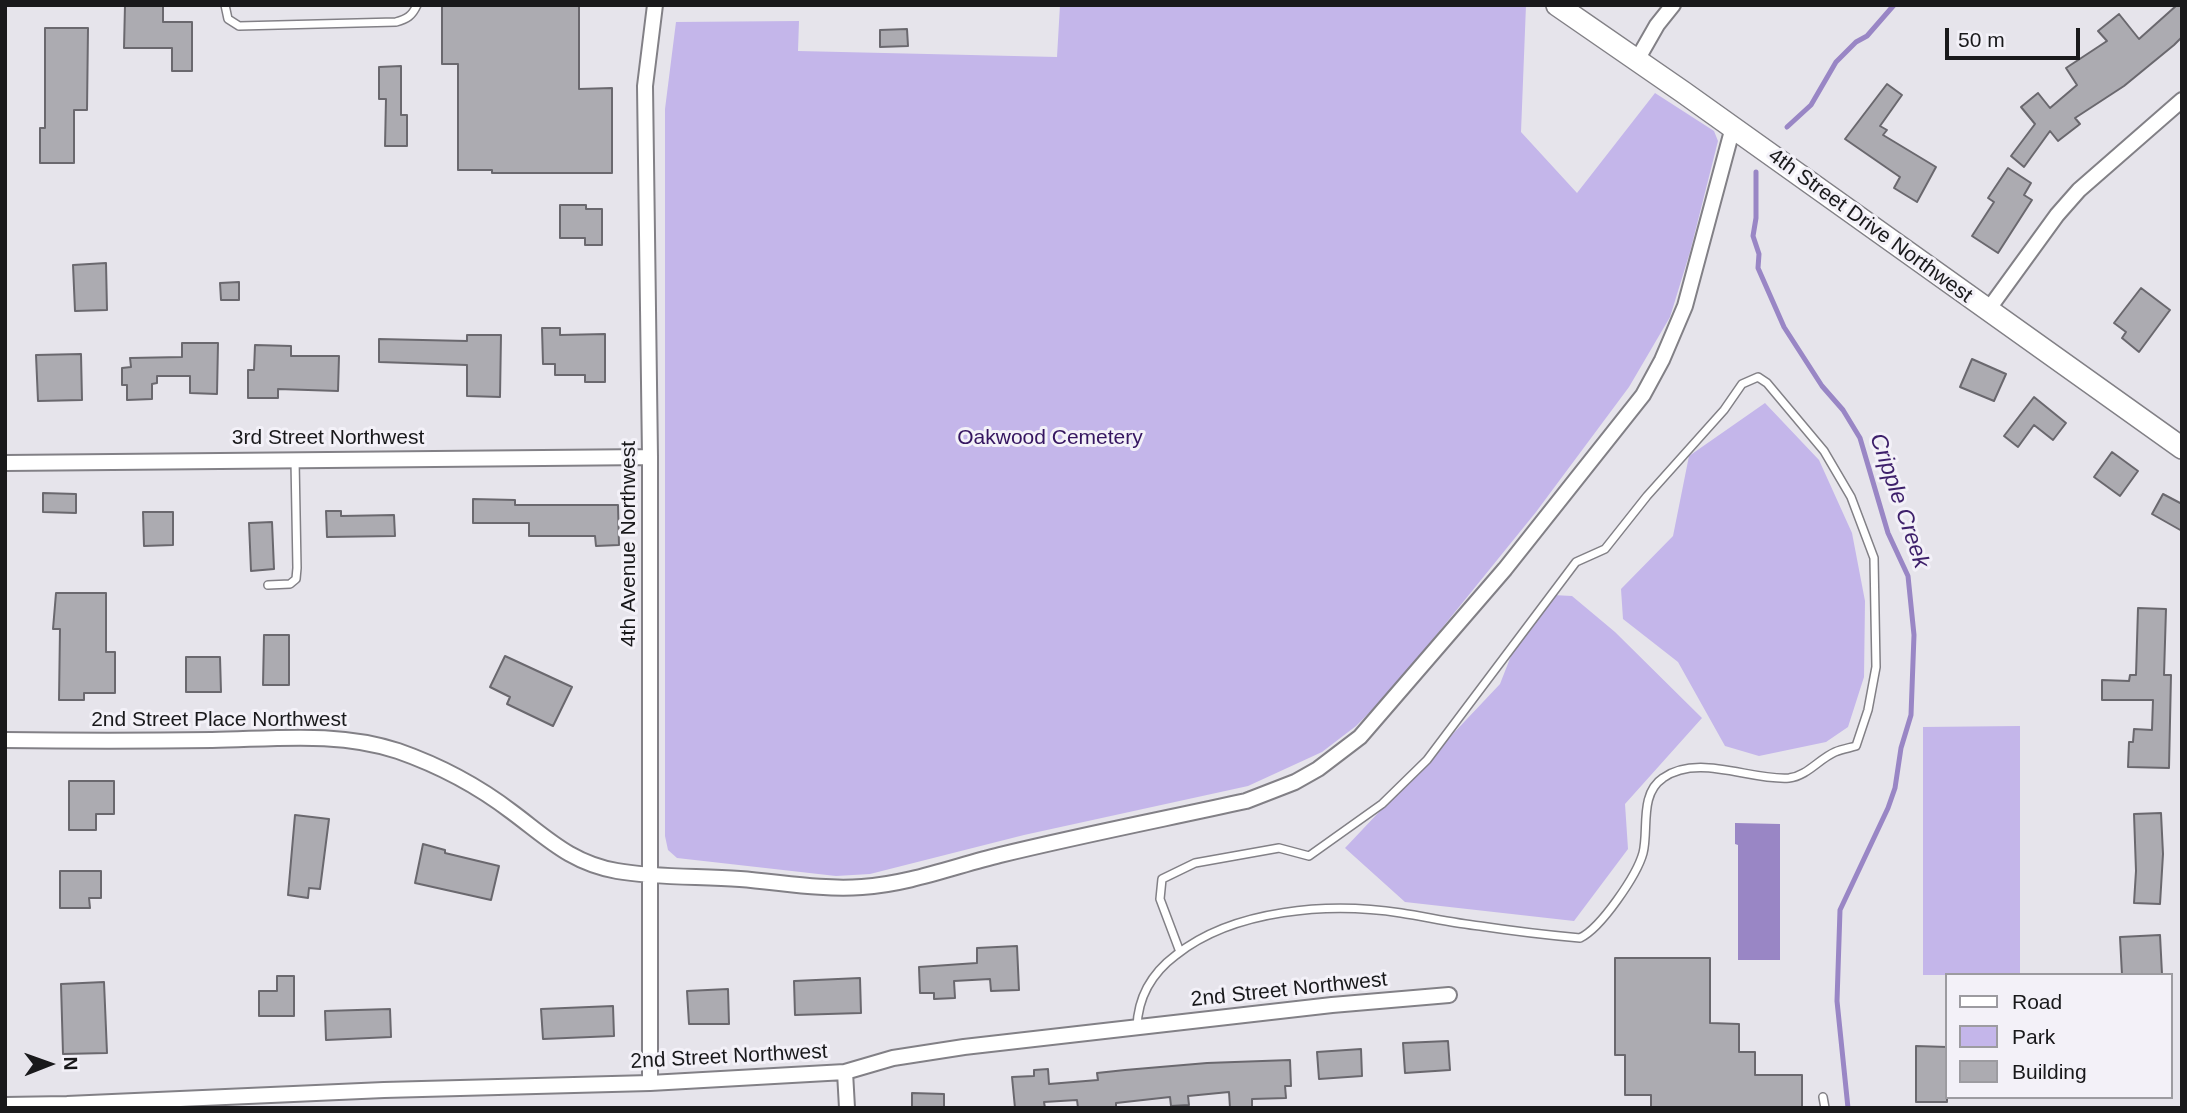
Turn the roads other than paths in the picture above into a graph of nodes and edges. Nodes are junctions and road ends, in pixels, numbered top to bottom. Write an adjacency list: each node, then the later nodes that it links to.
1 (225, 5): 2 (lane)
2 (417, 5)
3 (655, 5): 11 (street, 4th Avenue Northwest)
4 (1557, 5): 6 (main road, 4th Street Drive Northwest)
5 (1673, 5): 6 (street)
6 (1637, 60): 8 (main road, 4th Street Drive Northwest)
7 (2182, 100): 9 (street)
8 (1734, 127): 9 (main road, 4th Street Drive Northwest); 16 (street)
9 (1988, 310): 10 (main road, 4th Street Drive Northwest)
10 (2182, 448)
11 (650, 457): 12 (street, 3rd Street Northwest); 16 (street, 4th Avenue Northwest)
12 (295, 459): 13 (street, 3rd Street Northwest); 14 (lane)
13 (5, 463)
14 (268, 585)
15 (5, 740): 16 (street, 2nd Street Place Northwest)
16 (650, 874): 21 (street, 4th Avenue Northwest)
17 (1180, 952): 17 (lane); 19 (lane)
18 (1449, 995): 19 (street, 2nd Street Northwest)
19 (1136, 1027): 20 (street, 2nd Street Northwest)
20 (845, 1072): 21 (street, 2nd Street Northwest); 24 (street)
21 (649, 1083): 23 (street, 2nd Street Northwest)
22 (1824, 1097): 25 (lane)
23 (5, 1105)
24 (847, 1108)
25 (1825, 1108)

